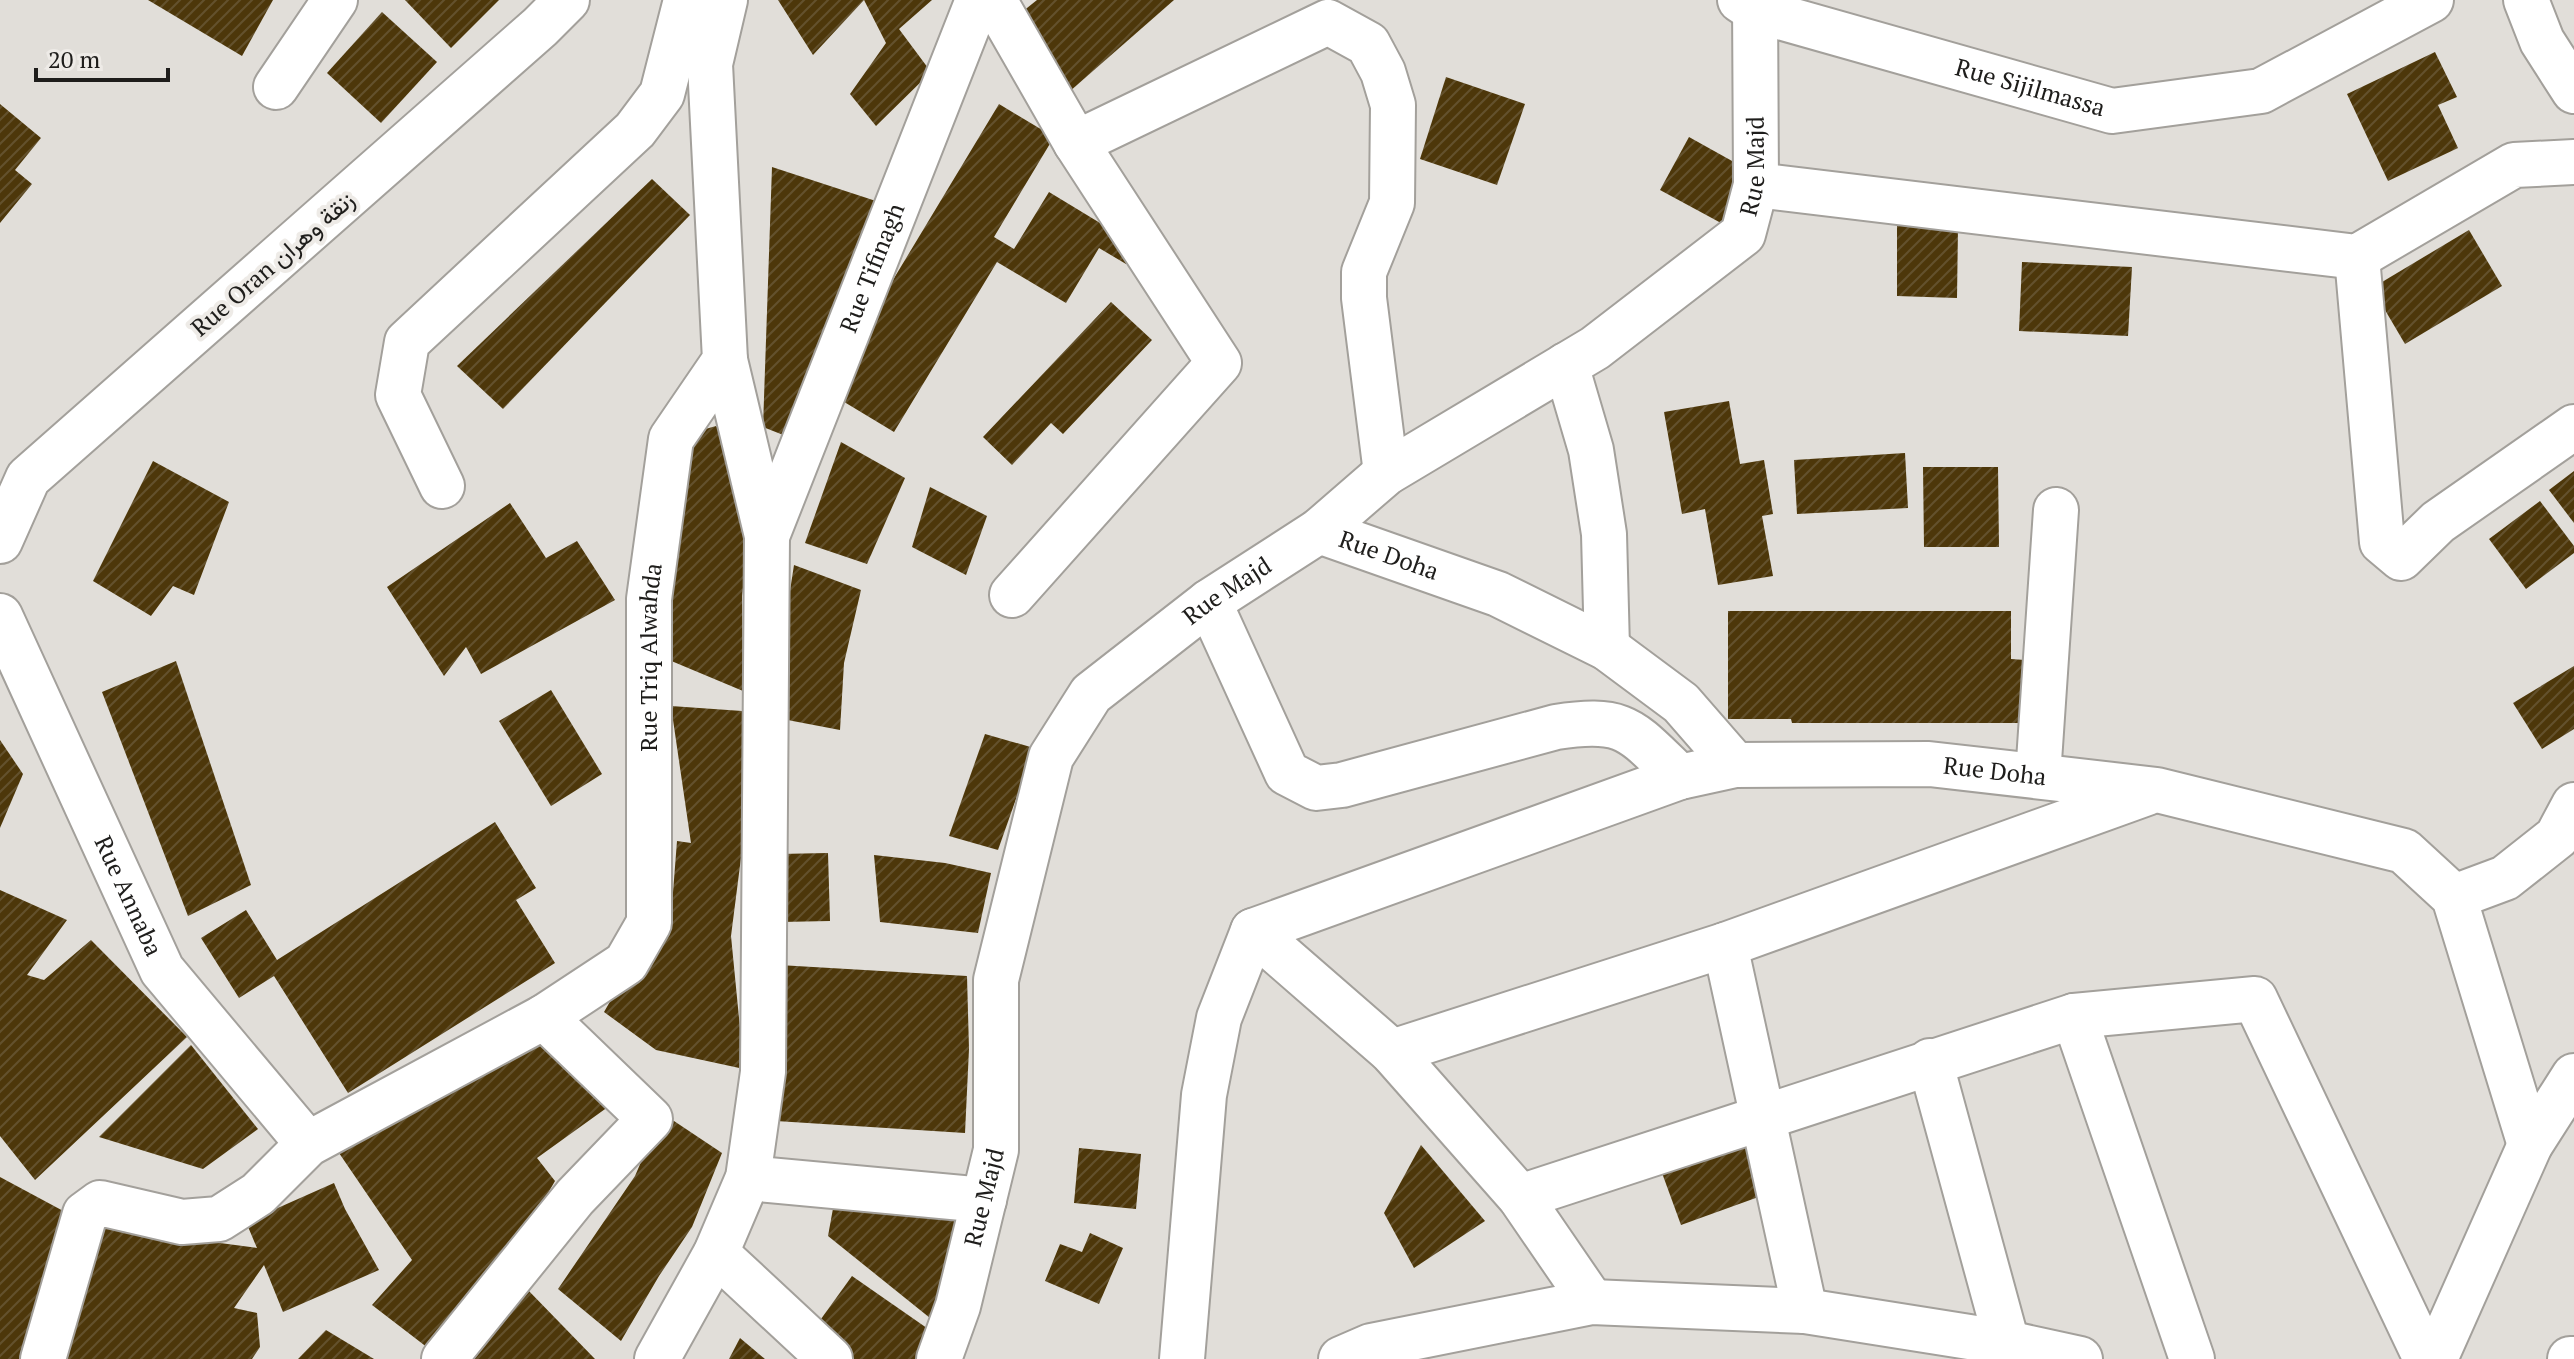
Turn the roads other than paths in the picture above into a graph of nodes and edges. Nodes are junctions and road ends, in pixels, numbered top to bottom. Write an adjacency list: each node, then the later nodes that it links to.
1 (335, 0): 11 (street)
2 (567, 0): 25 (street, Rue Oran زنقة وهران)
3 (686, 0): 21 (street)
4 (725, 0): 17 (street)
5 (978, 0): 24 (street, Rue Tifinagh)
6 (994, 0): 13 (street)
7 (2431, 0): 9 (street, Rue Sijilmassa)
8 (2526, 0): 12 (street)
9 (1750, 3): 15 (street, Rue Majd)
10 (1328, 11): 13 (street); 20 (street)
11 (276, 87)
12 (2574, 91)
13 (1076, 143): 26 (street)
14 (2574, 162): 16 (street)
15 (1756, 185): 16 (street); 18 (street, Rue Majd)
16 (2357, 257): 19 (street)
17 (725, 360): 24 (street); 39 (street, Rue Triq Alwahda)
18 (1566, 365): 20 (street, Rue Majd); 29 (street)
19 (2574, 427)
20 (1386, 473): 23 (street, Rue Majd)
21 (442, 486)
22 (2056, 510): 31 (street)
23 (1319, 531): 27 (street, Rue Majd); 29 (street, Rue Doha)
24 (767, 536): 46 (street)
25 (0, 541)
26 (1012, 595)
27 (1209, 602): 32 (street); 48 (street, Rue Majd)
28 (0, 616): 44 (street, Rue Annaba)
29 (1607, 648): 30 (street, Rue Doha)
30 (1735, 765): 31 (street, Rue Doha); 32 (street)
31 (2038, 776): 33 (street, Rue Doha)
32 (1680, 777): 36 (street)
33 (2157, 790): 35 (street, Rue Doha); 37 (street)
34 (2574, 805): 35 (street)
35 (2454, 897): 45 (street)
36 (1253, 931): 40 (street); 59 (street)
37 (1725, 945): 40 (street); 43 (street)
38 (2074, 1016): 41 (street); 62 (street); 63 (street)
39 (544, 1017): 44 (street, Rue Triq Alwahda); 55 (street)
40 (1392, 1052): 47 (street)
41 (1930, 1061): 43 (street); 52 (street)
42 (2574, 1076): 45 (street)
43 (1762, 1116): 47 (street); 51 (street)
44 (308, 1144): 54 (street, Rue Triq Alwahda)
45 (2530, 1145): 64 (street)
46 (748, 1178): 48 (street); 49 (street)
47 (1520, 1197): 50 (street)
48 (984, 1200): 58 (street, Rue Majd)
49 (716, 1253): 56 (street); 57 (street)
50 (1592, 1302): 51 (street); 60 (street)
51 (1805, 1311): 53 (street)
52 (2007, 1343): 53 (street); 61 (street)
53 (1913, 1344)
54 (43, 1359)
55 (444, 1359)
56 (657, 1359)
57 (830, 1359)
58 (939, 1359)
59 (1182, 1359)
60 (1341, 1359)
61 (2080, 1359)
62 (2192, 1359)
63 (2426, 1359)
64 (2435, 1359)

